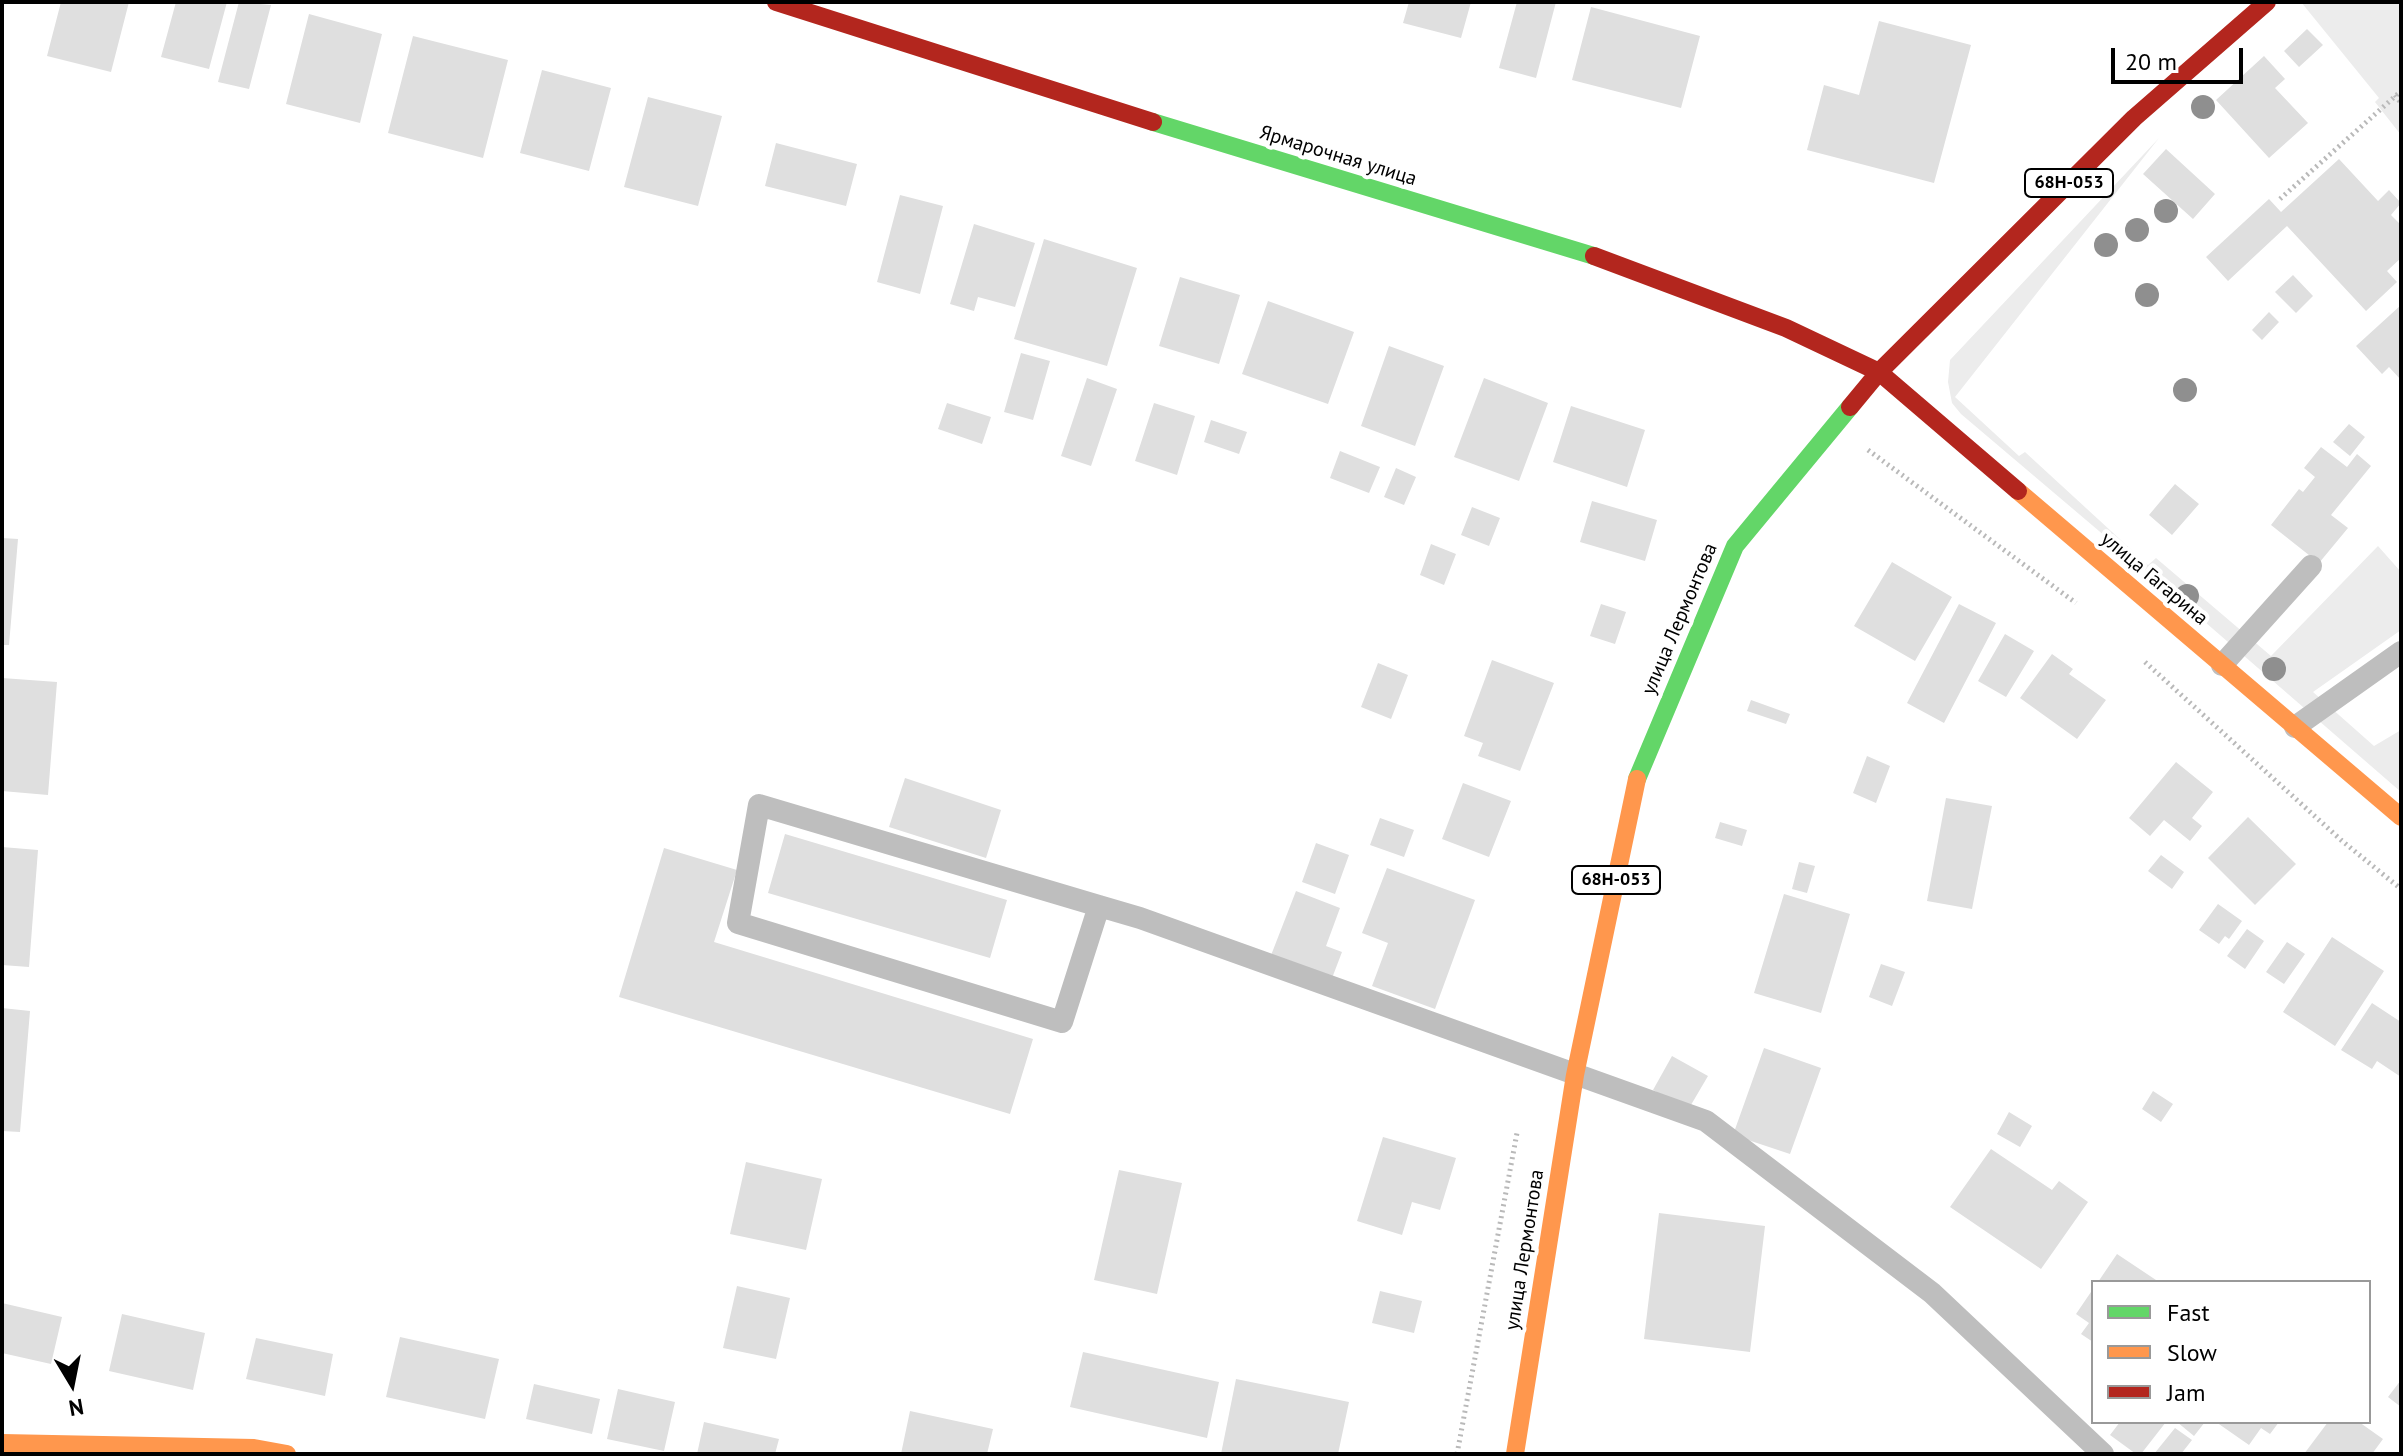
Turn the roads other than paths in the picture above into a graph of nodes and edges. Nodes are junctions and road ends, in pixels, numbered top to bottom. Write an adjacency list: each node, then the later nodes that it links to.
1 (776, 2): 3 (street, Ярмарочная улица)
2 (2267, 2): 3 (street, улица Лермонтова / 68Н-053)
3 (1879, 372): 6 (street, улица Гагарина); 10 (street, улица Лермонтова / 68Н-053)
4 (2311, 566): 6 (lane)
5 (2401, 652): 7 (lane)
6 (2222, 665): 7 (street, улица Гагарина)
7 (2295, 727): 8 (street, улица Гагарина)
8 (2401, 817)
9 (1099, 906): 9 (lane); 10 (lane)
10 (1575, 1075): 13 (street, улица Лермонтова / 68Н-053); 14 (lane)
11 (2, 1443): 12 (street)
12 (287, 1454)
13 (1515, 1454)
14 (2103, 1454)

